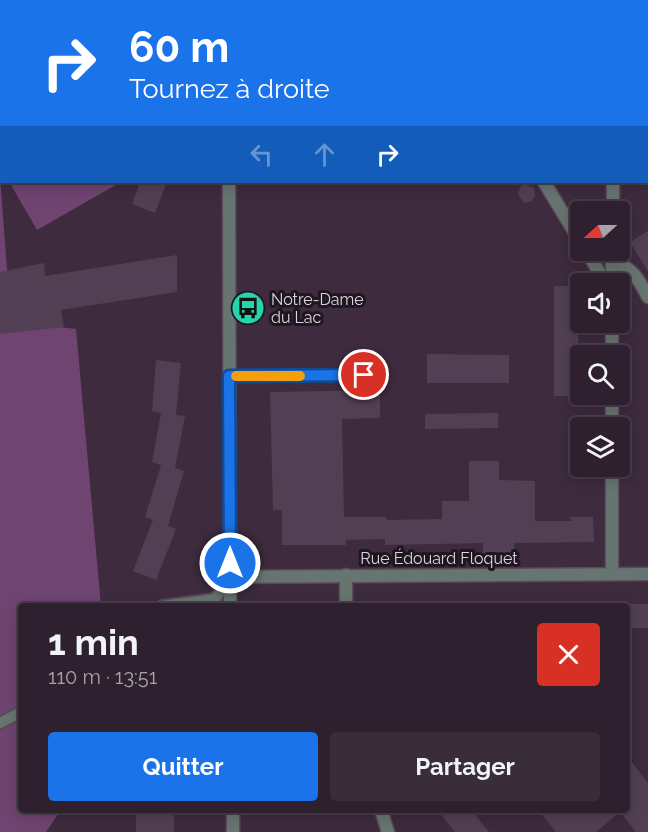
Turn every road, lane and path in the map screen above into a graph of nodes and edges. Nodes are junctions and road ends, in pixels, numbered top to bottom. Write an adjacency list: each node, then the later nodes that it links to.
1 (229, 183): 9 (street)
2 (545, 183): 5 (street)
3 (613, 183): 4 (street)
4 (612, 201)
5 (570, 225)
6 (618, 261): 7 (street)
7 (648, 297)
8 (364, 375): 9 (lane)
9 (229, 376): 14 (street)
10 (612, 477): 11 (street)
11 (612, 574): 12 (street, Rue Édouard Floquet); 13 (street, Rue Édouard Floquet)
12 (648, 574)
13 (346, 575): 14 (street, Rue Édouard Floquet); 17 (street)
14 (230, 577): 15 (lane); 16 (street)
15 (182, 603)
16 (230, 603)
17 (346, 603)
18 (18, 714): 19 (lane)
19 (0, 723)
20 (233, 813): 22 (street)
21 (382, 813): 23 (street)
22 (233, 832)
23 (387, 832)

